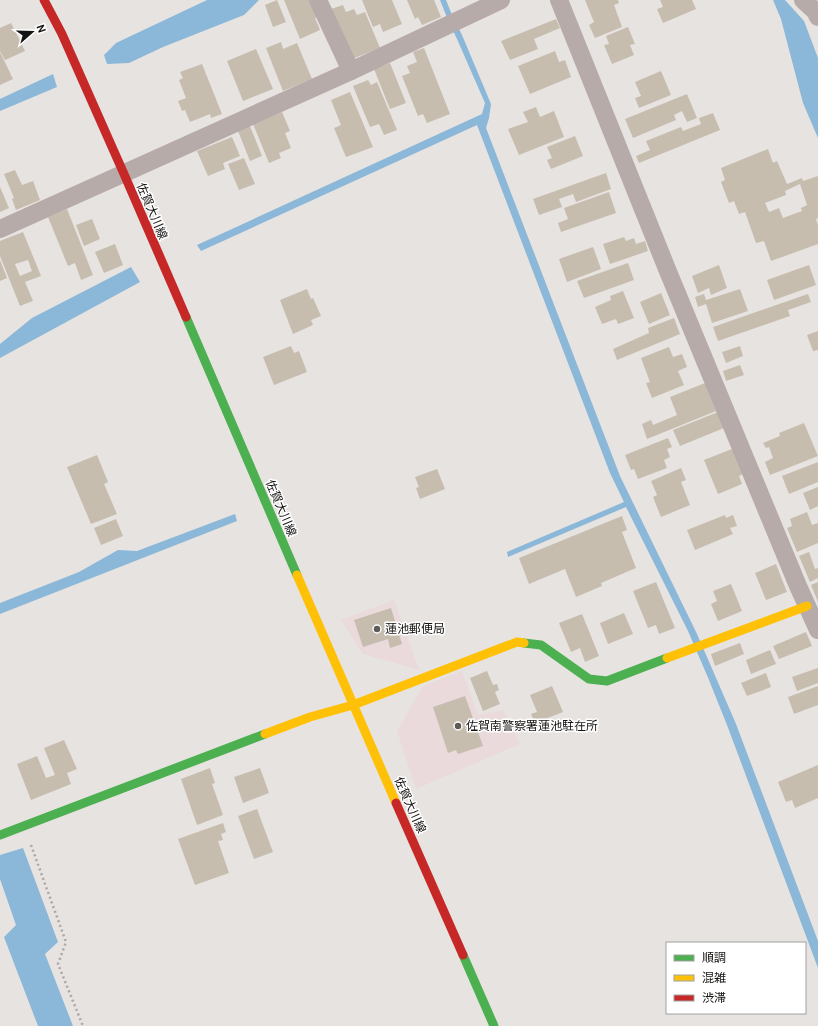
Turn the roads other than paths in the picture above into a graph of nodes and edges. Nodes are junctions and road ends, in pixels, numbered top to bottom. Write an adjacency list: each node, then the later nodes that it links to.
1 (44, 0): 8 (main road, 佐賀大川線)
2 (318, 0): 7 (street)
3 (501, 0): 7 (street)
4 (803, 0): 6 (street)
5 (562, 1): 10 (street)
6 (818, 17)
7 (351, 71): 8 (street)
8 (124, 174): 9 (street); 12 (main road, 佐賀大川線)
9 (0, 229)
10 (807, 606): 11 (street); 12 (main road)
11 (818, 630)
12 (353, 705): 13 (main road); 14 (main road, 佐賀大川線)
13 (0, 835)
14 (494, 1026)

